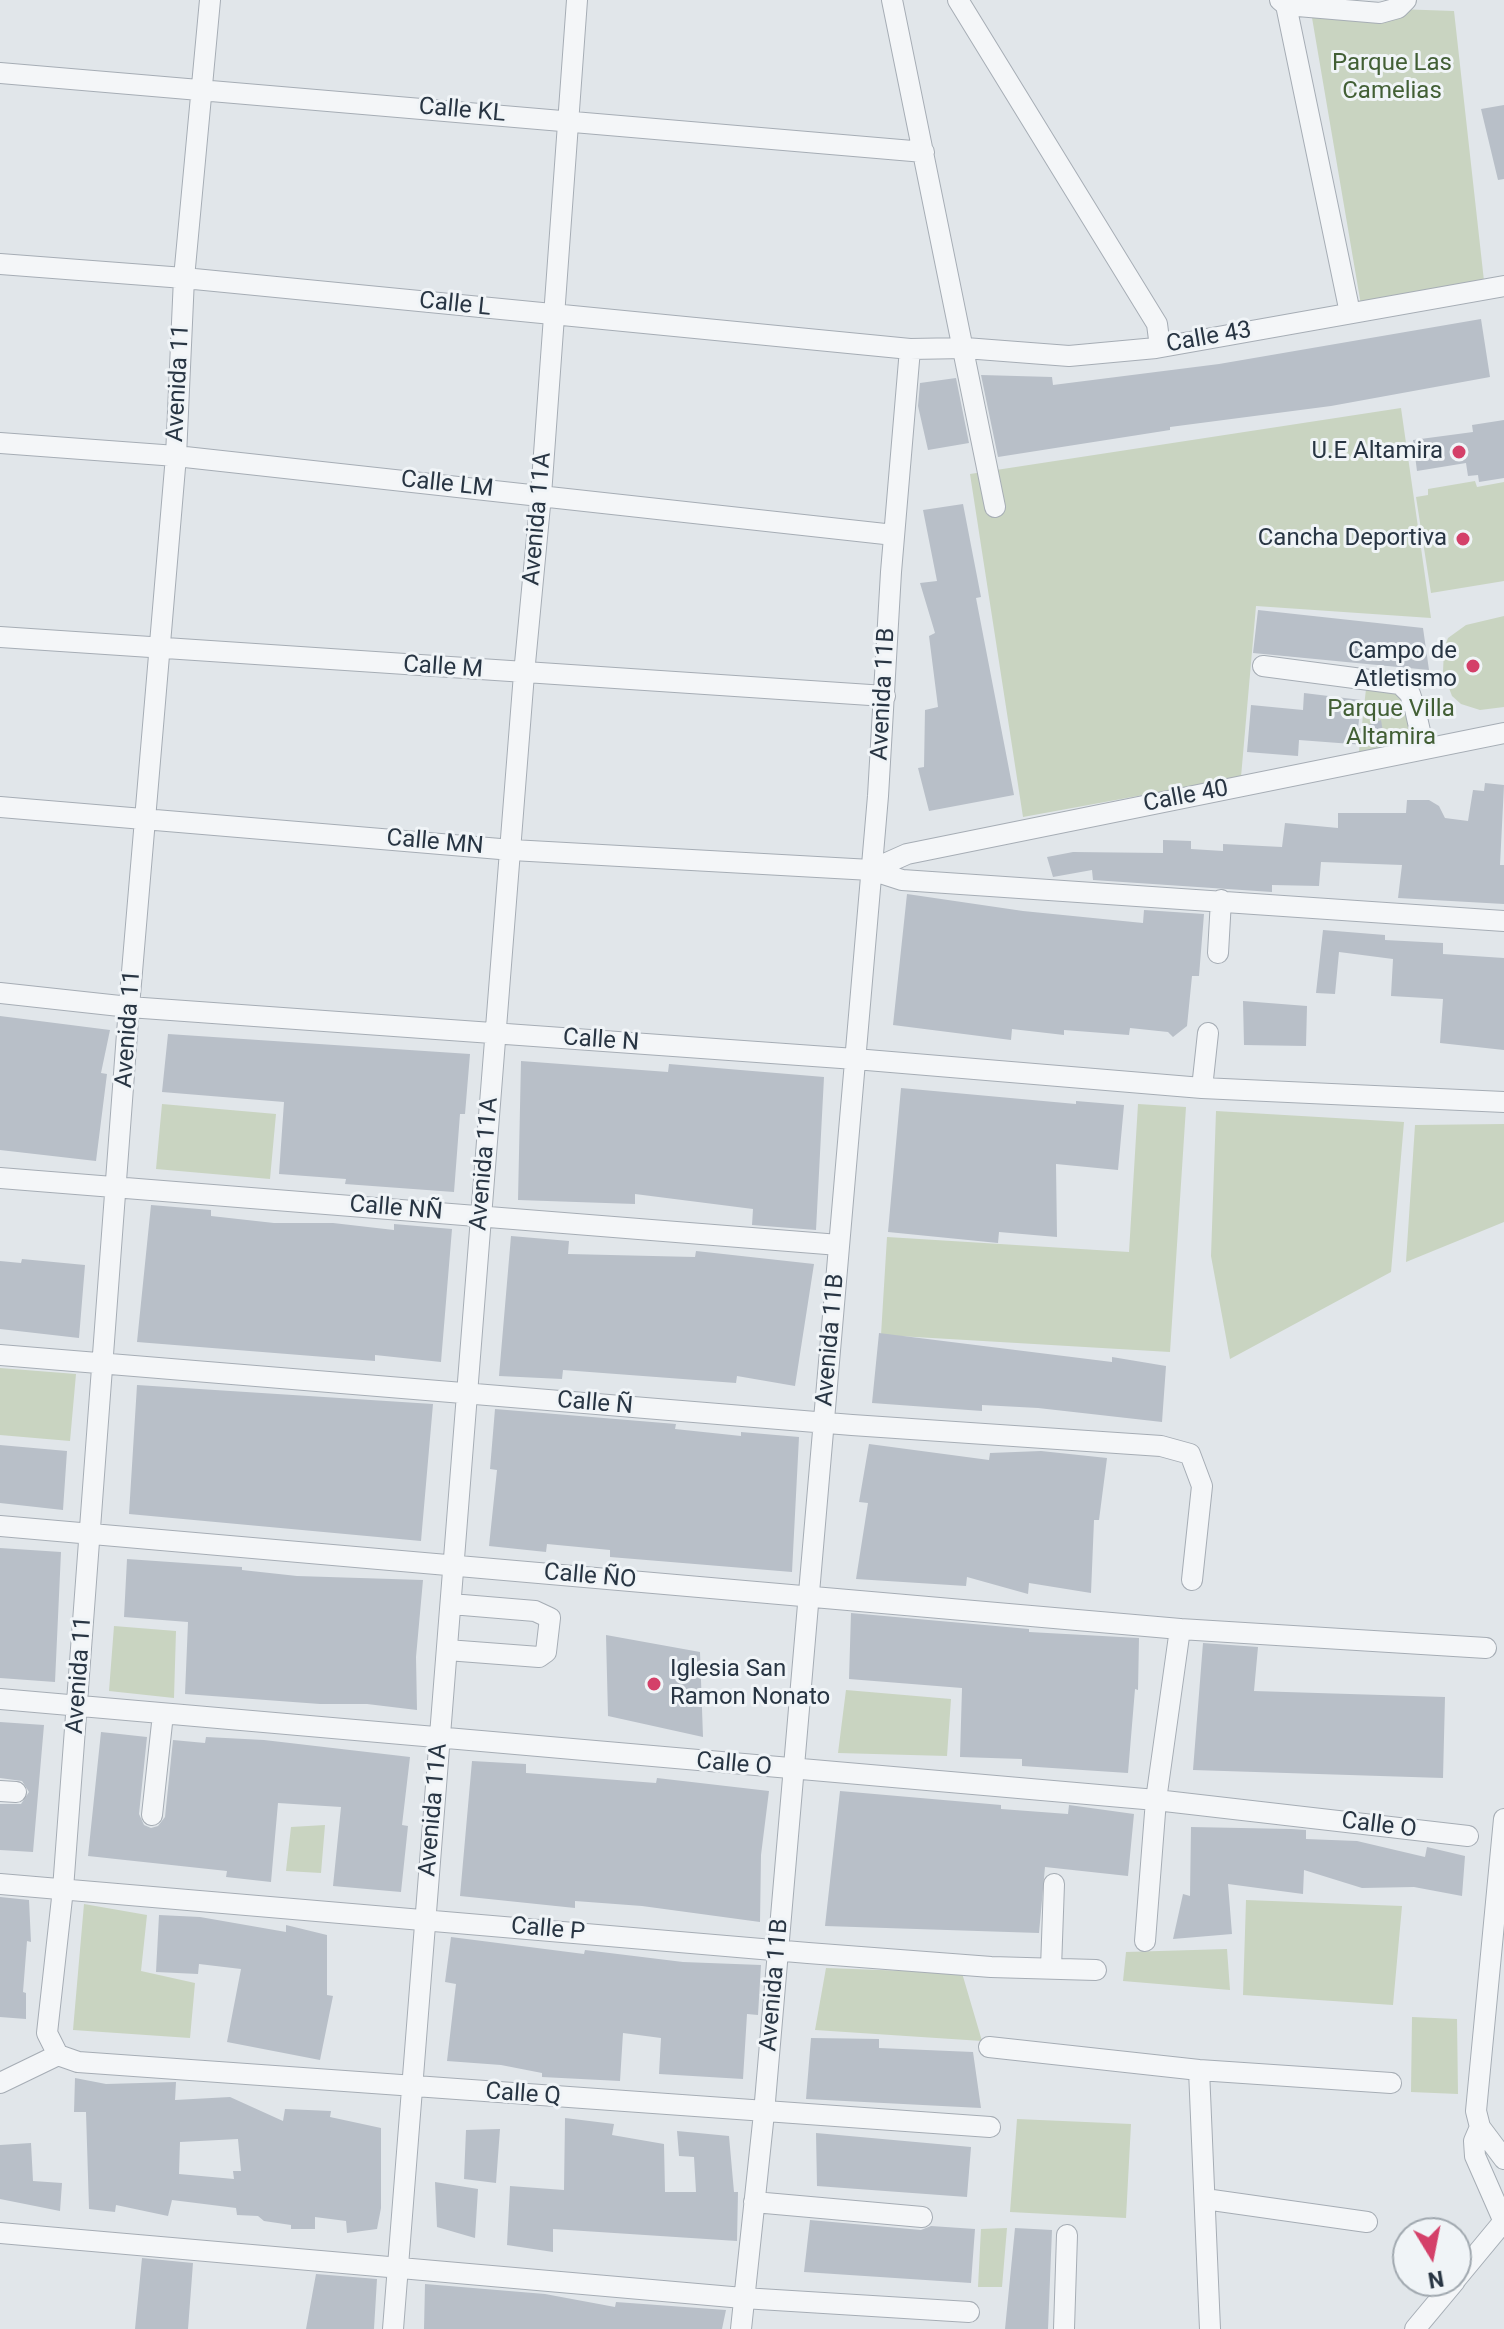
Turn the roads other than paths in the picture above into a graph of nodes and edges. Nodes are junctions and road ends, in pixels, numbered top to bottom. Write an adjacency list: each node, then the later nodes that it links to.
1 (210, 0): 8 (street, Avenida 11)
2 (577, 0): 9 (street, Avenida 11A)
3 (892, 0): 10 (street)
4 (958, 0): 16 (street)
5 (1406, 0): 6 (street)
6 (1283, 3): 14 (street)
7 (0, 73): 8 (street, Calle KL)
8 (202, 90): 9 (street, Calle KL); 12 (street, Avenida 11)
9 (568, 119): 10 (street, Calle KL); 15 (street, Avenida 11A)
10 (924, 152): 17 (street)
11 (0, 264): 12 (street, Calle L)
12 (184, 278): 15 (street, Calle L); 20 (street, Avenida 11)
13 (1503, 293): 14 (street, Calle 43)
14 (1350, 313): 16 (street, Calle 43)
15 (552, 315): 18 (street, Calle L); 21 (street, Avenida 11A)
16 (1160, 347): 17 (street, Calle 43)
17 (965, 348): 18 (street, Calle 43); 22 (street)
18 (910, 349): 23 (street, Avenida 11B)
19 (0, 443): 20 (street, Calle LM)
20 (176, 456): 21 (street, Calle LM); 25 (street, Avenida 11)
21 (541, 495): 23 (street, Calle LM); 27 (street, Avenida 11A)
22 (995, 507)
23 (894, 535): 28 (street, Avenida 11B)
24 (0, 637): 25 (street, Calle M)
25 (160, 649): 27 (street, Calle M); 32 (street, Avenida 11)
26 (1263, 666): 30 (street)
27 (524, 674): 28 (street, Calle M); 33 (street, Avenida 11A)
28 (885, 696): 34 (street, Avenida 11B)
29 (1504, 733): 30 (street, Calle 40)
30 (1424, 749): 34 (street, Calle 40)
31 (0, 807): 32 (street, Calle MN)
32 (147, 817): 33 (street, Calle MN); 39 (street, Avenida 11)
33 (512, 850): 34 (street, Calle MN); 40 (street, Avenida 11A)
34 (871, 870): 35 (street); 42 (street, Avenida 11B)
35 (1221, 900): 36 (street); 37 (street)
36 (1504, 921)
37 (1218, 953)
38 (0, 993): 39 (street, Calle N)
39 (129, 1007): 40 (street, Calle N); 46 (street, Avenida 11)
40 (496, 1033): 42 (street, Calle N); 47 (street, Avenida 11A)
41 (1208, 1033): 43 (street)
42 (855, 1059): 43 (street, Calle N); 48 (street, Avenida 11B)
43 (1202, 1088): 44 (street, Calle N)
44 (1504, 1102)
45 (0, 1178): 46 (street, Calle NÑ)
46 (118, 1187): 47 (street, Calle NÑ); 50 (street, Avenida 11)
47 (481, 1216): 48 (street, Calle NÑ); 51 (street, Avenida 11A)
48 (839, 1245): 52 (street, Avenida 11B)
49 (0, 1355): 50 (street, Calle Ñ)
50 (104, 1364): 51 (street, Calle Ñ); 54 (street, Avenida 11)
51 (467, 1394): 52 (street, Calle Ñ); 55 (street, Avenida 11A)
52 (824, 1422): 56 (street, Calle Ñ); 57 (street, Avenida 11B)
53 (0, 1526): 54 (street, Calle ÑO)
54 (91, 1534): 55 (street, Calle ÑO); 63 (street, Avenida 11)
55 (454, 1565): 57 (street, Calle ÑO); 58 (street, Avenida 11A)
56 (1192, 1580)
57 (809, 1596): 59 (street, Calle ÑO); 66 (street, Avenida 11B)
58 (451, 1604): 61 (street, Avenida 11A); 61 (street)
59 (1180, 1629): 60 (street, Calle ÑO); 67 (street)
60 (1486, 1648)
61 (447, 1650): 65 (street, Avenida 11A)
62 (0, 1699): 63 (street, Calle O)
63 (77, 1706): 64 (street, Calle O); 73 (street, Avenida 11)
64 (163, 1714): 65 (street, Calle O); 68 (street)
65 (440, 1739): 66 (street, Calle O); 75 (street, Avenida 11A)
66 (793, 1770): 67 (street, Calle O); 77 (street, Avenida 11B)
67 (1156, 1800): 70 (street, Calle O); 76 (street)
68 (152, 1815)
69 (1504, 1819): 74 (street)
70 (1468, 1836)
71 (0, 1884): 73 (street, Calle P)
72 (1054, 1884): 78 (street)
73 (63, 1889): 75 (street, Calle P); 81 (street, Avenida 11)
74 (1499, 1904): 88 (street)
75 (426, 1920): 77 (street, Calle P); 85 (street, Avenida 11A)
76 (1145, 1941)
77 (778, 1950): 78 (street, Calle P); 86 (street, Avenida 11B)
78 (1051, 1968): 79 (street, Calle P)
79 (1096, 1970)
80 (989, 2047): 82 (street)
81 (58, 2055): 83 (street); 85 (street, Calle Q)
82 (1199, 2070): 84 (street); 91 (street)
83 (0, 2083)
84 (1391, 2083)
85 (413, 2086): 86 (street, Calle Q); 99 (street, Avenida 11A)
86 (764, 2113): 87 (street, Calle Q); 92 (street, Avenida 11B)
87 (990, 2127)
88 (1480, 2127): 89 (street); 90 (street); 95 (street)
89 (1504, 2129)
90 (1504, 2159)
91 (1205, 2199): 94 (street); 106 (street)
92 (754, 2202): 93 (street); 101 (street, Avenida 11B)
93 (922, 2217)
94 (1367, 2222)
95 (1504, 2222): 98 (street)
96 (0, 2233): 99 (street)
97 (1067, 2235): 105 (street)
98 (1472, 2260)
99 (398, 2268): 101 (street); 103 (street, Avenida 11A)
100 (1441, 2297): 107 (street)
101 (743, 2298): 102 (street); 104 (street, Avenida 11B)
102 (969, 2312)
103 (393, 2329)
104 (741, 2329)
105 (1064, 2329)
106 (1210, 2329)
107 (1415, 2329)

